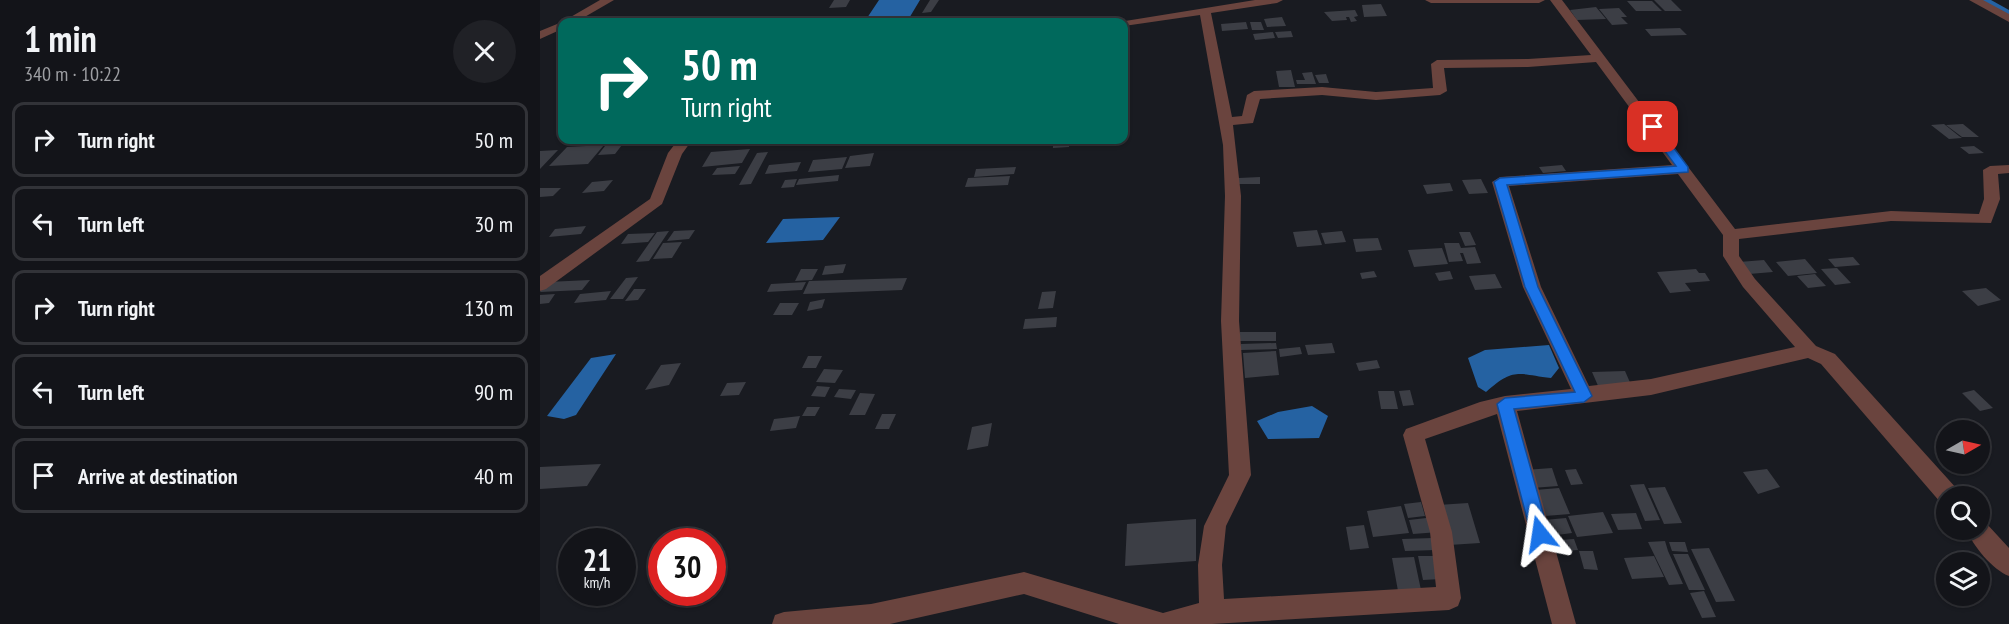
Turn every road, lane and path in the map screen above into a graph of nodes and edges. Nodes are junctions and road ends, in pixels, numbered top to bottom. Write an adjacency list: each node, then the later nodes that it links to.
1 (609, 0): 8 (street)
2 (1276, 0): 7 (street)
3 (1431, 0): 4 (street)
4 (1539, 0)
5 (1556, 0): 14 (street)
6 (1975, 0): 9 (street)
7 (1205, 11): 10 (street); 15 (street)
8 (575, 18)
9 (2009, 19)
10 (1128, 22)
11 (558, 27): 12 (street)
12 (540, 35): 13 (street)
13 (558, 36)
14 (1600, 58): 15 (street); 17 (street)
15 (1226, 121): 27 (street)
16 (682, 144): 20 (street)
17 (1684, 169): 19 (street); 22 (street)
18 (2009, 169): 19 (street)
19 (1731, 235): 21 (street)
20 (540, 285)
21 (1809, 351): 22 (street); 24 (street)
22 (1584, 396): 23 (street)
23 (1505, 404): 27 (street); 31 (street)
24 (1940, 486)
25 (1987, 540): 26 (street)
26 (2009, 565)
27 (1212, 612): 30 (street)
28 (784, 624): 29 (street)
29 (1159, 624)
30 (1167, 624)
31 (1564, 624)

